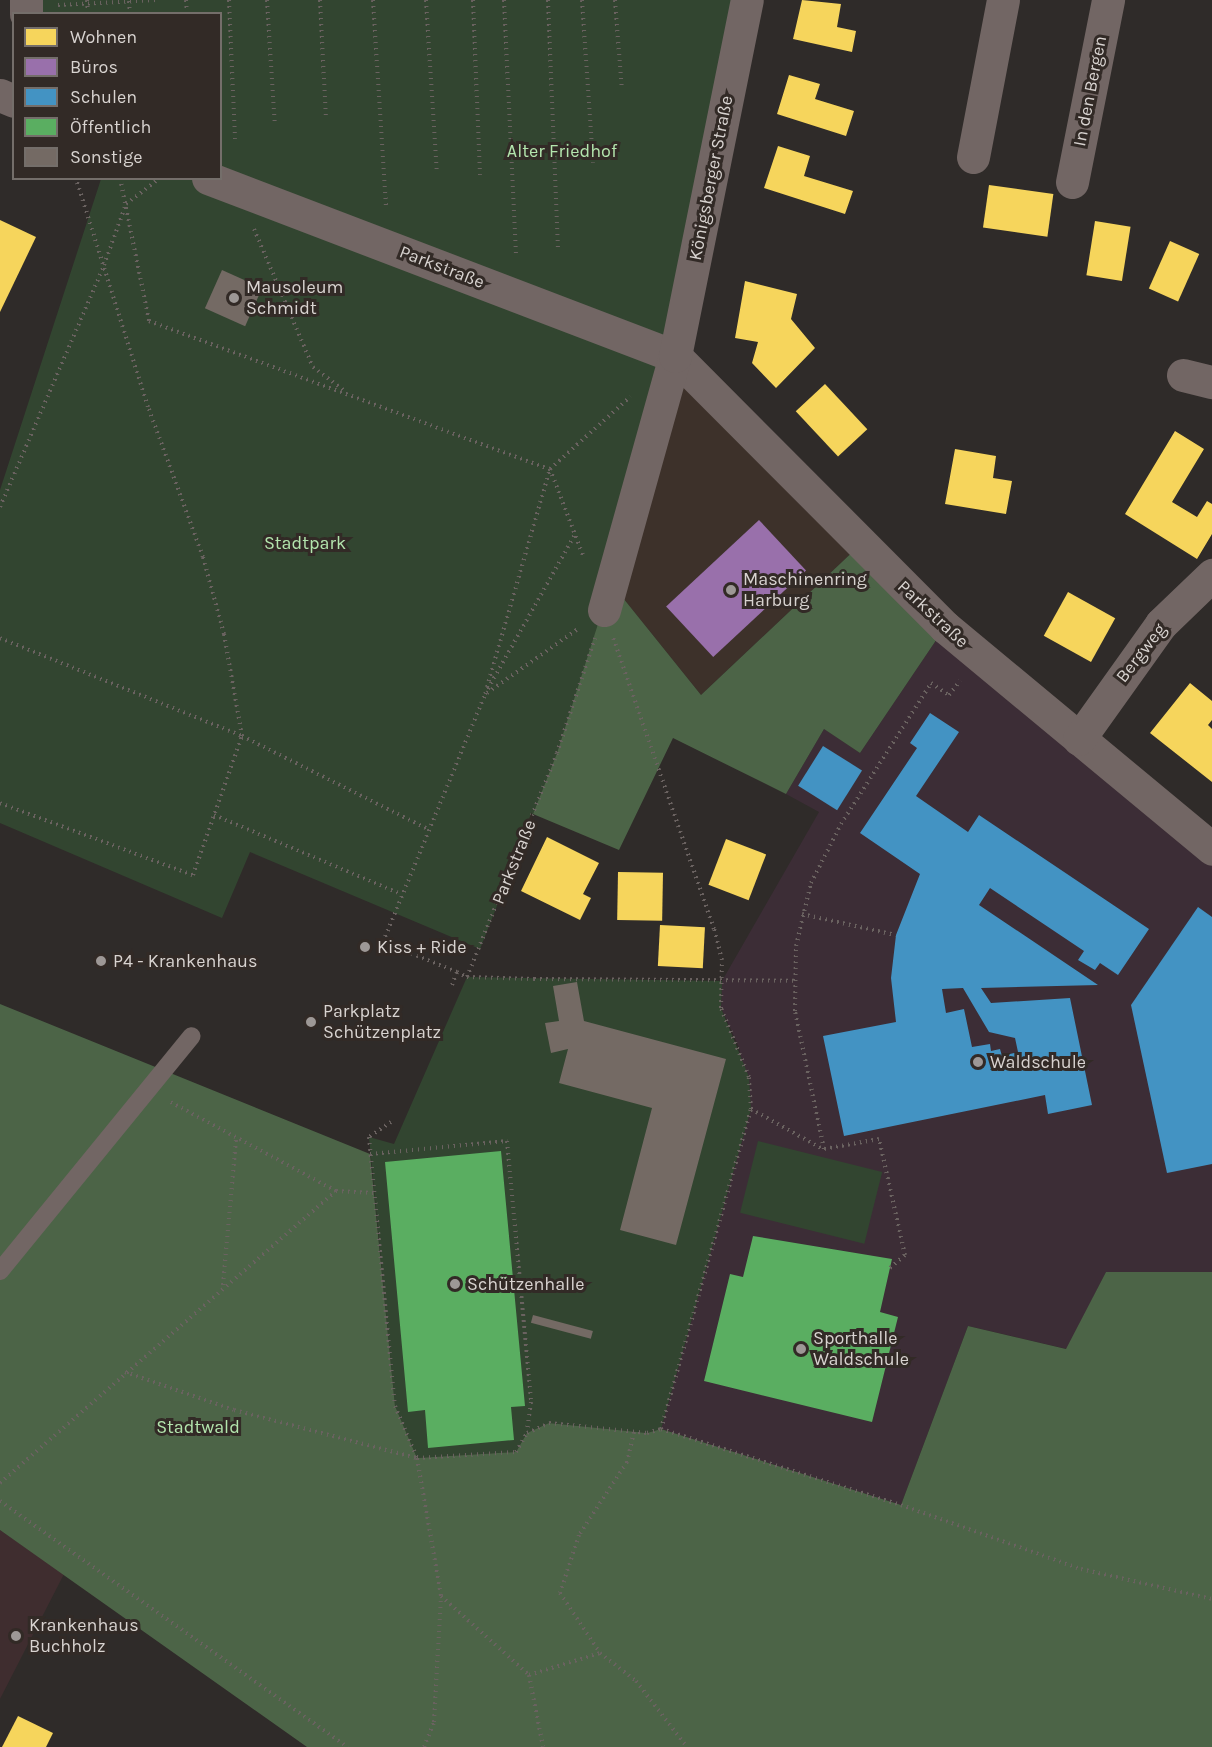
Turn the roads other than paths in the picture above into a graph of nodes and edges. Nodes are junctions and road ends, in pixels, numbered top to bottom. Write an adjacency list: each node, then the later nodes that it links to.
1 (747, 0): 7 (street, Königsberger Straße)
2 (1003, 0): 4 (street)
3 (1108, 0): 6 (street, In den Bergen)
4 (973, 157)
5 (213, 180): 7 (street, Parkstraße)
6 (1072, 182)
7 (675, 356): 9 (street); 10 (street, Parkstraße)
8 (1212, 575): 10 (street, Bergweg)
9 (604, 610)
10 (1079, 739): 11 (street, Parkstraße)
11 (1212, 849)
12 (192, 1036): 13 (lane)
13 (0, 1271)

